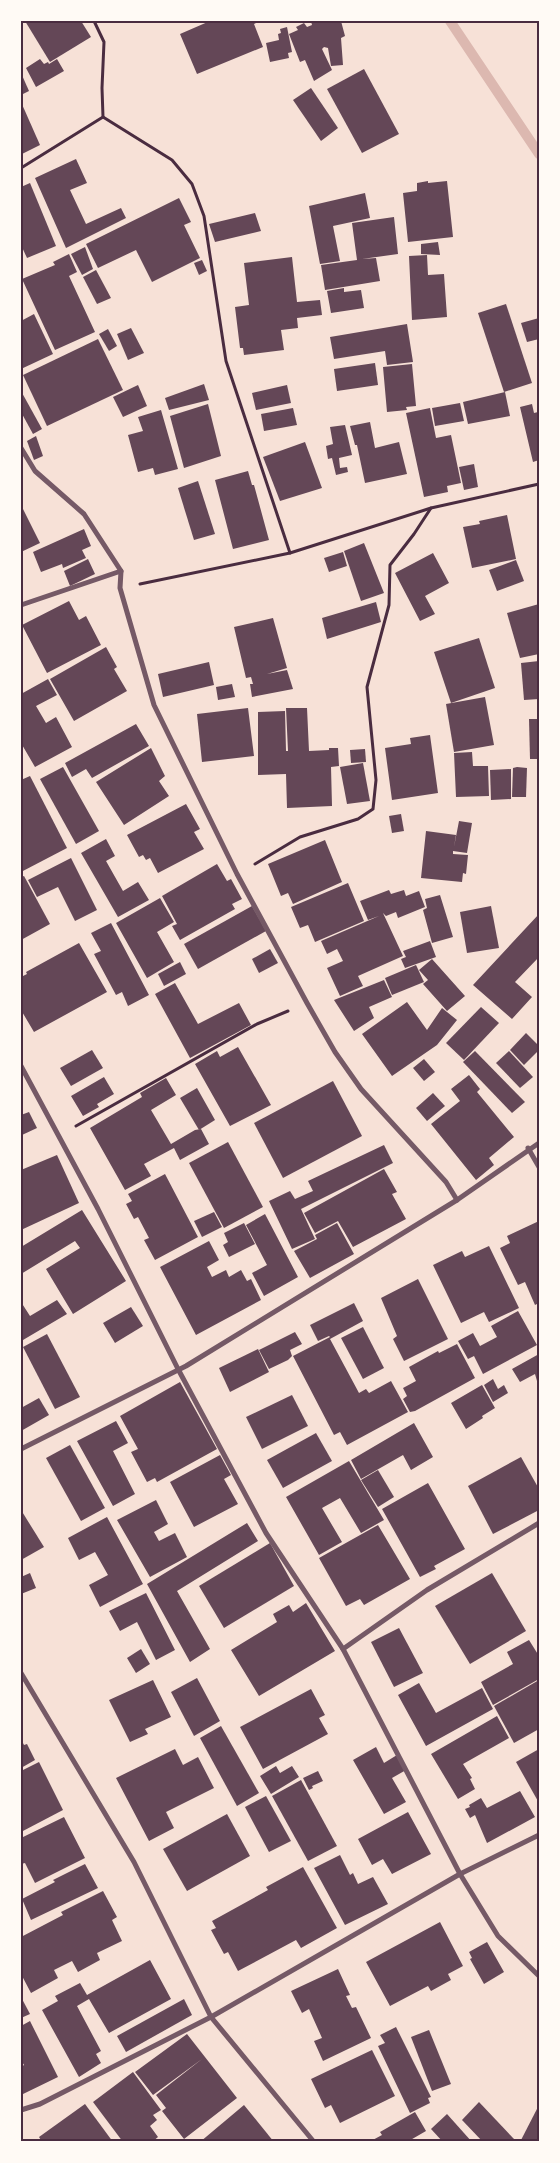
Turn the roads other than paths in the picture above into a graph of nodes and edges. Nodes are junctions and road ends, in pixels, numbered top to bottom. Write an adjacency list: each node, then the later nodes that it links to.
1 (21, 448): 2 (street)
2 (121, 571): 3 (street); 8 (street)
3 (21, 605)
4 (21, 1066): 9 (street)
5 (539, 1143): 6 (street)
6 (528, 1148): 7 (street); 8 (street)
7 (539, 1167)
8 (457, 1200): 9 (street)
9 (178, 1369): 10 (street); 12 (street)
10 (21, 1449)
11 (539, 1523): 12 (street)
12 (343, 1649): 15 (street)
13 (21, 1672): 17 (street)
14 (539, 1835): 15 (street)
15 (460, 1874): 16 (street); 17 (street)
16 (539, 1976)
17 (210, 2016): 18 (street); 19 (street)
18 (21, 2110)
19 (314, 2142)

